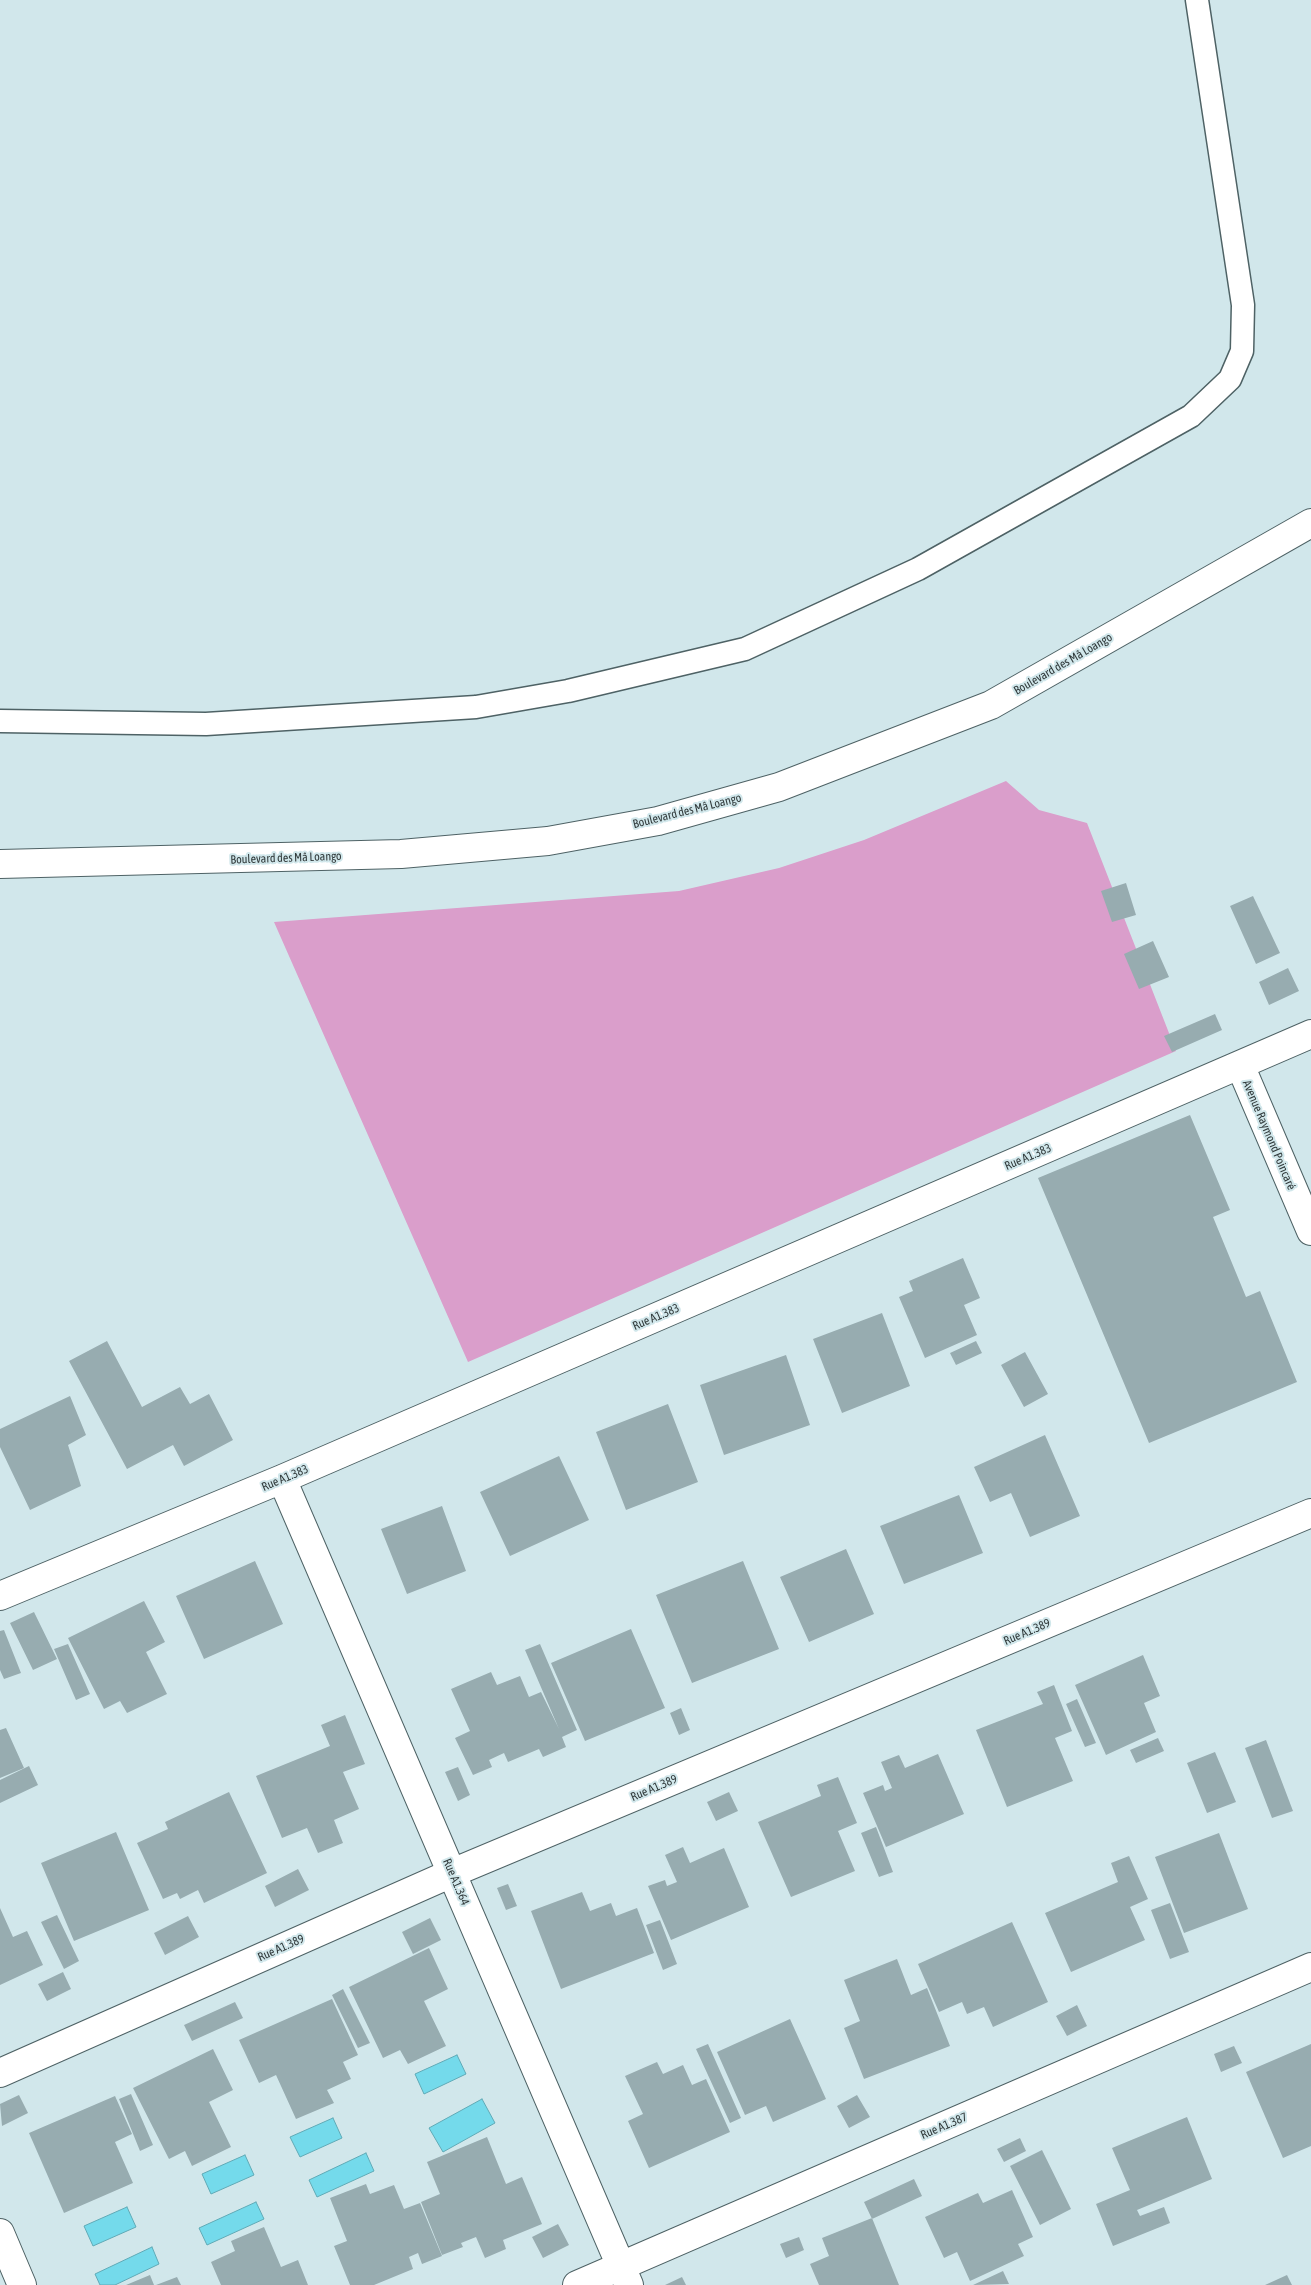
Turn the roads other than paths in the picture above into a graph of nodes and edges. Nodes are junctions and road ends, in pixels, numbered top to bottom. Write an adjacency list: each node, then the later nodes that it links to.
1 (1198, 0): 3 (lane)
2 (1311, 523): 4 (street, Boulevard des Mâ Loango)
3 (0, 721)
4 (0, 864)
5 (1311, 1034): 6 (street, Rue A1.383)
6 (1240, 1065): 7 (street, Avenue Raymond Poincaré); 8 (street, Rue A1.383)
7 (1311, 1231)
8 (282, 1479): 10 (street, Rue A1.383); 11 (street, Rue A1.364)
9 (1311, 1513): 11 (street, Rue A1.389)
10 (0, 1596)
11 (452, 1873): 13 (street, Rue A1.389); 15 (street, Rue A1.364)
12 (1311, 1967): 15 (street, Rue A1.387)
13 (0, 2073)
14 (0, 2233): 16 (street)
15 (625, 2276): 17 (street, Rue A1.387)
16 (22, 2285)
17 (577, 2285)

